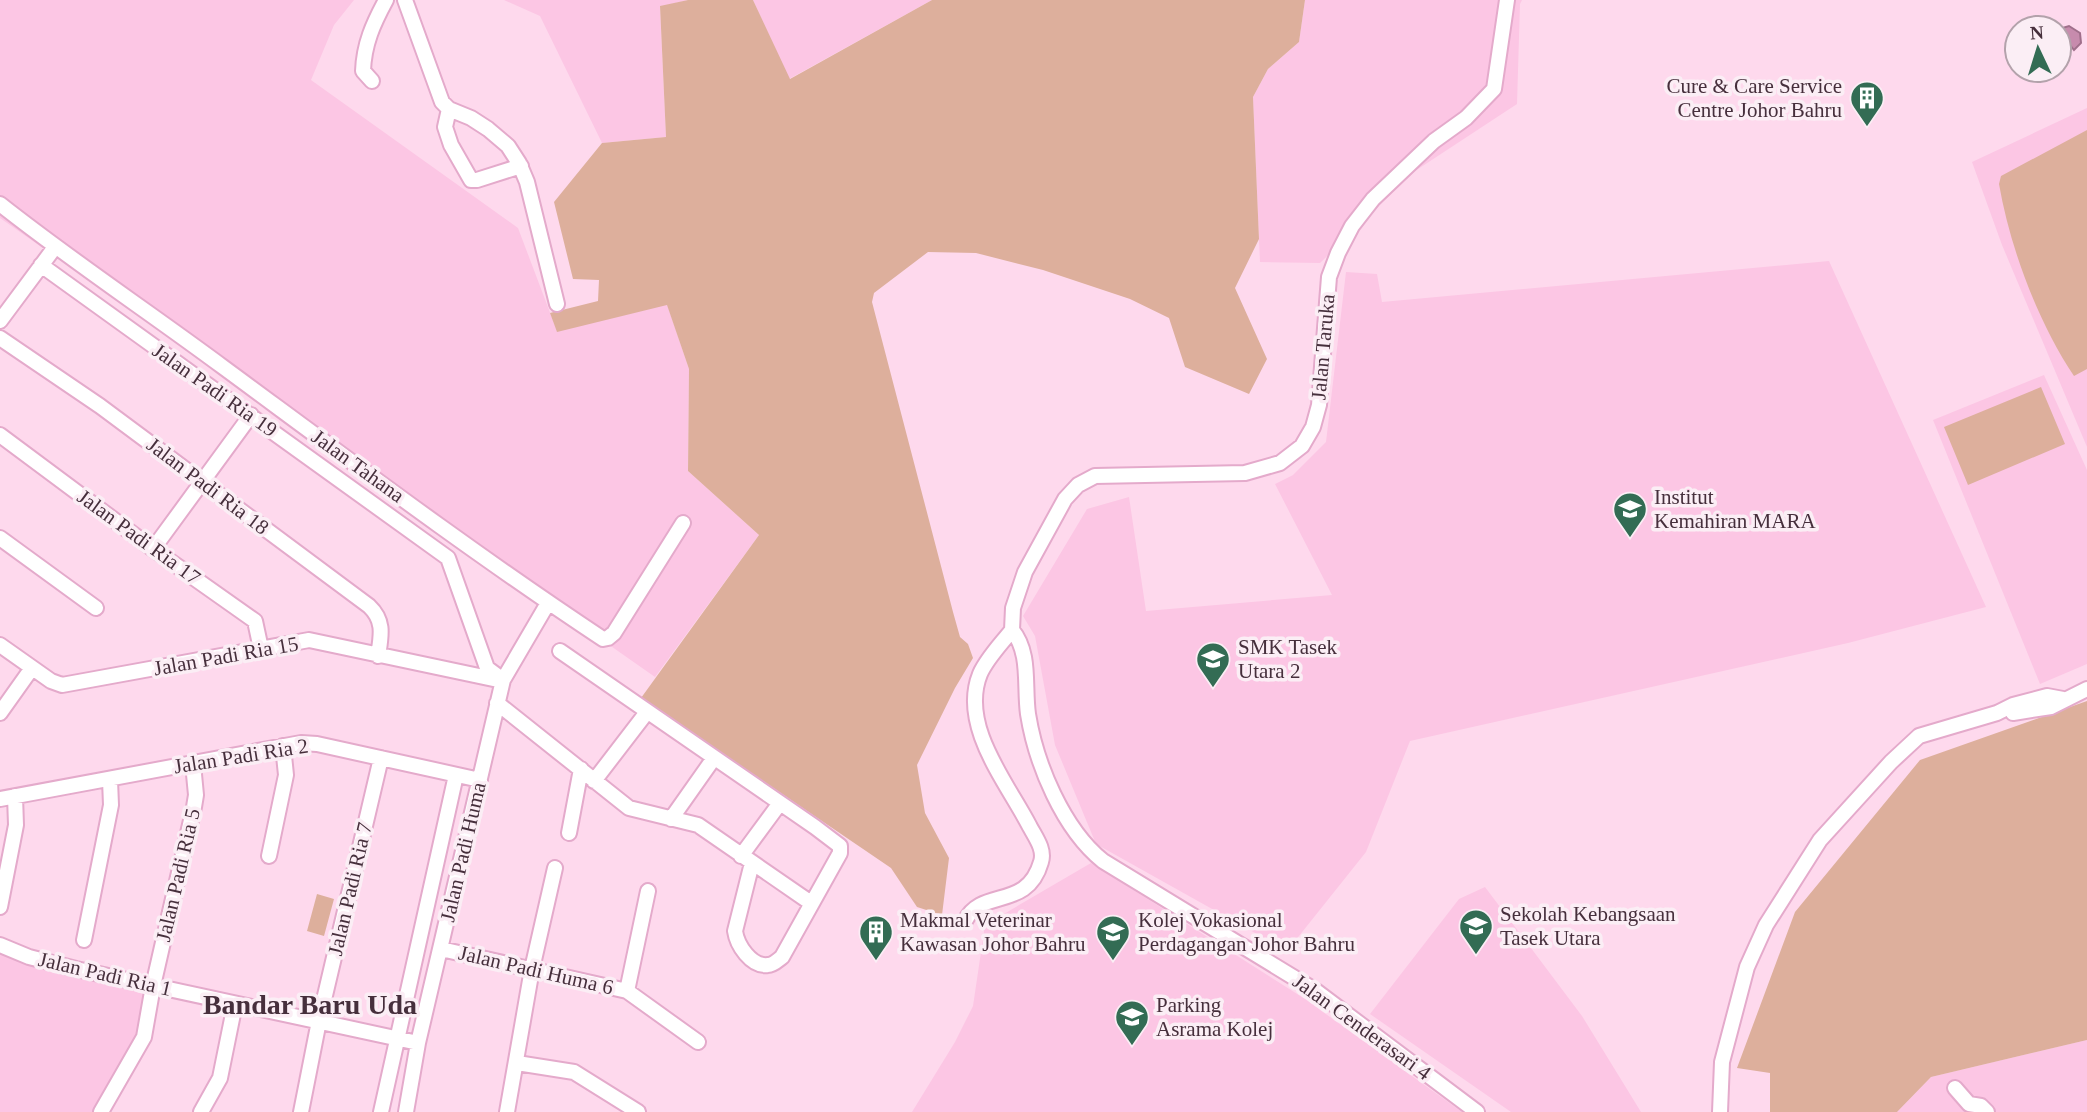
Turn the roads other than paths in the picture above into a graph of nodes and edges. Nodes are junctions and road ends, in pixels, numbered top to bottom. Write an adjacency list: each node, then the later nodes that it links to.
1 (386, 0): 4 (street)
2 (405, 0): 5 (street)
3 (1507, 0): 21 (street, Jalan Taruka)
4 (372, 81)
5 (449, 109): 6 (street); 6 (street)
6 (521, 166): 10 (street)
7 (0, 204): 8 (street, Jalan Tahana)
8 (55, 247): 9 (street); 19 (street, Jalan Tahana)
9 (41, 265): 11 (street); 13 (street, Jalan Padi Ria 19)
10 (557, 304)
11 (0, 321)
12 (0, 338): 15 (street, Jalan Padi Ria 18)
13 (251, 415): 15 (street); 27 (street, Jalan Padi Ria 19)
14 (0, 435): 18 (street, Jalan Padi Ria 17)
15 (202, 482): 18 (street); 25 (street, Jalan Padi Ria 18)
16 (683, 523): 19 (street, Jalan Tahana)
17 (0, 538): 20 (street)
18 (153, 549): 23 (street, Jalan Padi Ria 17)
19 (548, 603): 27 (street, Jalan Padi Huma)
20 (96, 608)
21 (1012, 630): 53 (street); 74 (street, Jalan Cenderasari 4)
22 (0, 645): 26 (street, Jalan Padi Ria 15)
23 (261, 649): 25 (street, Jalan Padi Ria 15); 26 (street, Jalan Padi Ria 15)
24 (560, 651): 30 (street)
25 (378, 656): 27 (street, Jalan Padi Ria 15)
26 (32, 668): 31 (street)
27 (503, 680): 29 (street, Jalan Padi Huma)
28 (2087, 689): 75 (street)
29 (497, 703): 36 (street); 39 (street, Jalan Padi Huma)
30 (647, 712): 34 (street); 40 (street)
31 (0, 713)
32 (283, 746): 33 (street, Jalan Padi Ria 2); 35 (street, Jalan Padi Ria 2); 45 (street)
33 (381, 758): 37 (street, Jalan Padi Ria 2); 61 (street, Jalan Padi Ria 7)
34 (714, 758): 42 (street); 43 (street)
35 (193, 764): 38 (street, Jalan Padi Ria 2); 58 (street, Jalan Padi Ria 5)
36 (581, 769): 40 (street); 44 (street)
37 (456, 775): 39 (street, Jalan Padi Ria 2); 51 (street, Jalan Padi Huma)
38 (110, 780): 41 (street, Jalan Padi Ria 2); 54 (street)
39 (480, 780): 52 (street, Jalan Padi Huma)
40 (594, 781): 43 (street)
41 (7, 798): 50 (street)
42 (780, 803): 46 (street); 49 (street)
43 (671, 819): 46 (street)
44 (569, 833)
45 (269, 856)
46 (746, 860): 49 (street); 49 (street)
47 (555, 868): 57 (street)
48 (648, 891): 59 (street)
49 (811, 904)
50 (0, 907)
51 (425, 912): 52 (street); 62 (street, Jalan Padi Huma)
52 (449, 917): 56 (street, Jalan Padi Huma)
53 (965, 921)
54 (84, 940)
55 (0, 945): 58 (street, Jalan Padi Ria 1)
56 (441, 949): 57 (street, Jalan Padi Huma 6); 64 (street, Jalan Padi Huma)
57 (532, 969): 59 (street, Jalan Padi Huma 6); 65 (street)
58 (153, 986): 60 (street, Jalan Padi Ria 1); 67 (street, Jalan Padi Ria 5)
59 (627, 991): 63 (street, Jalan Padi Huma 6)
60 (235, 1003): 61 (street, Jalan Padi Ria 1); 68 (street)
61 (319, 1021): 62 (street, Jalan Padi Ria 1); 69 (street, Jalan Padi Ria 7)
62 (397, 1039): 64 (street, Jalan Padi Ria 1); 70 (street, Jalan Padi Huma)
63 (698, 1042)
64 (418, 1044): 71 (street, Jalan Padi Huma)
65 (517, 1063): 72 (street); 73 (street)
66 (1955, 1088): 76 (street)
67 (101, 1112)
68 (201, 1112)
69 (301, 1112)
70 (381, 1112)
71 (406, 1112)
72 (507, 1112)
73 (638, 1112)
74 (1477, 1112)
75 (1720, 1112)
76 (1987, 1112)

